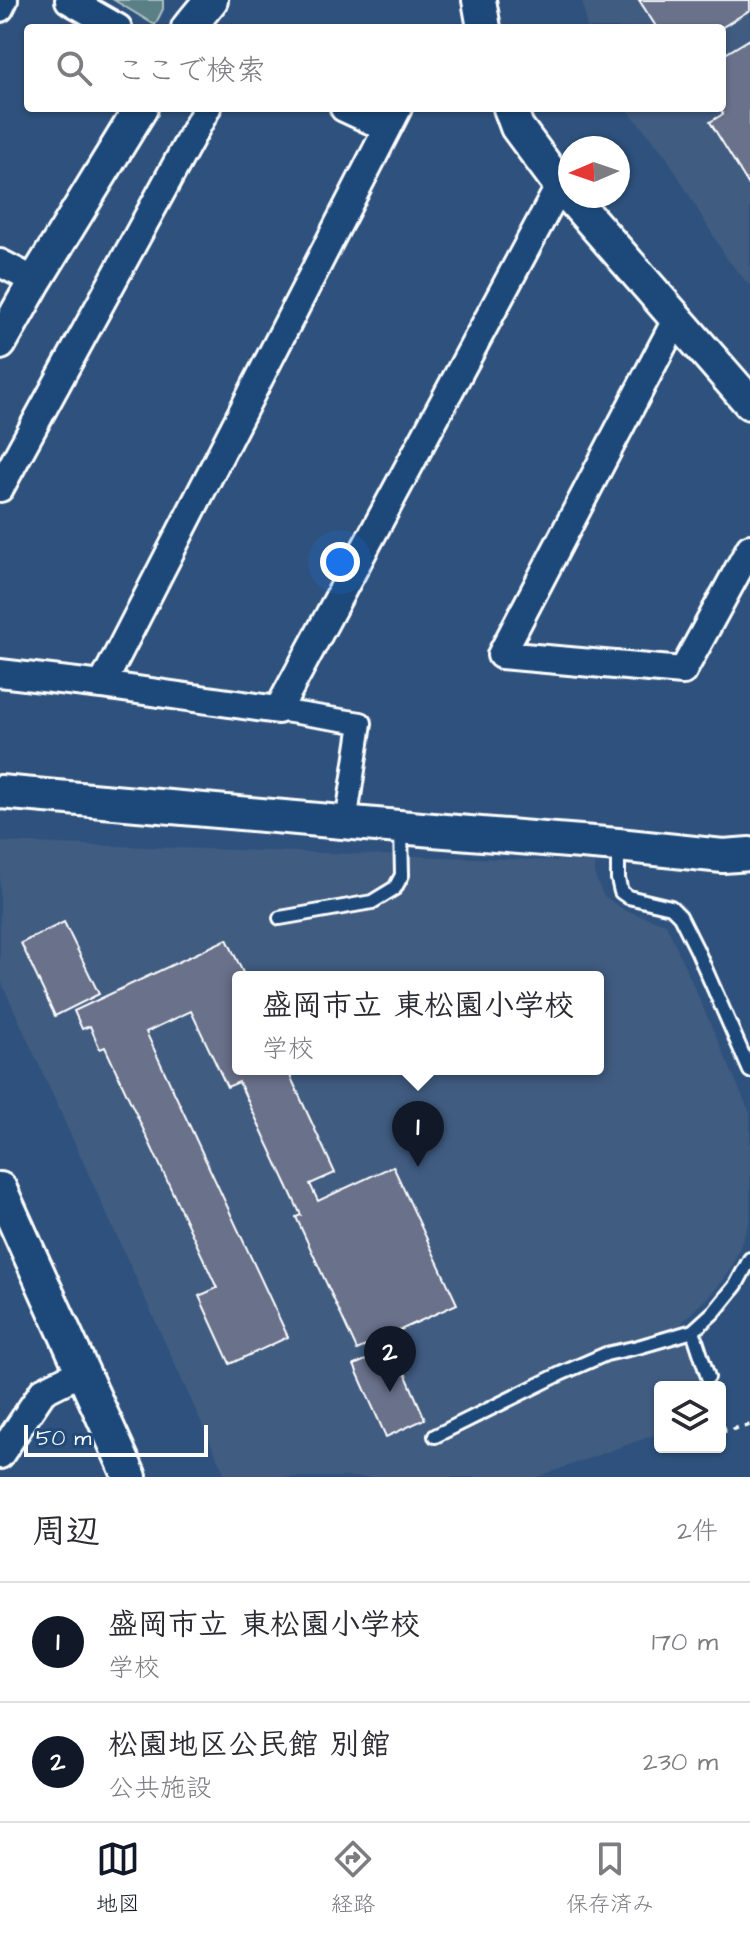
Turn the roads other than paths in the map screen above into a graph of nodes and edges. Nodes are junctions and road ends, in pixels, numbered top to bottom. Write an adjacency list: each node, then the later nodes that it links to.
1 (4, 0): 5 (street)
2 (69, 0): 6 (street)
3 (211, 0): 7 (street)
4 (479, 0): 8 (street)
5 (0, 8)
6 (111, 24)
7 (191, 24)
8 (483, 24)
9 (139, 112): 18 (street)
10 (205, 112): 22 (street)
11 (363, 112): 13 (street)
12 (511, 112): 14 (street)
13 (392, 118): 25 (street)
14 (558, 182)
15 (558, 189): 26 (street)
16 (580, 208): 19 (street)
17 (0, 263): 18 (street)
18 (35, 281): 20 (street)
19 (676, 320): 21 (street); 23 (street)
20 (0, 343)
21 (750, 403)
22 (0, 488)
23 (750, 548)
24 (0, 673): 25 (street)
25 (102, 685): 26 (street)
26 (278, 710): 28 (street)
27 (0, 792): 28 (street)
28 (346, 823): 29 (street)
29 (401, 827): 30 (street); 32 (lane)
30 (618, 845): 31 (street); 33 (lane)
31 (750, 854)
32 (280, 918)
33 (750, 1071)
34 (0, 1189): 37 (street)
35 (750, 1259): 36 (lane)
36 (693, 1331): 38 (lane); 39 (lane)
37 (83, 1371): 40 (street); 41 (street)
38 (708, 1377)
39 (435, 1436)
40 (0, 1455)
41 (130, 1477)

